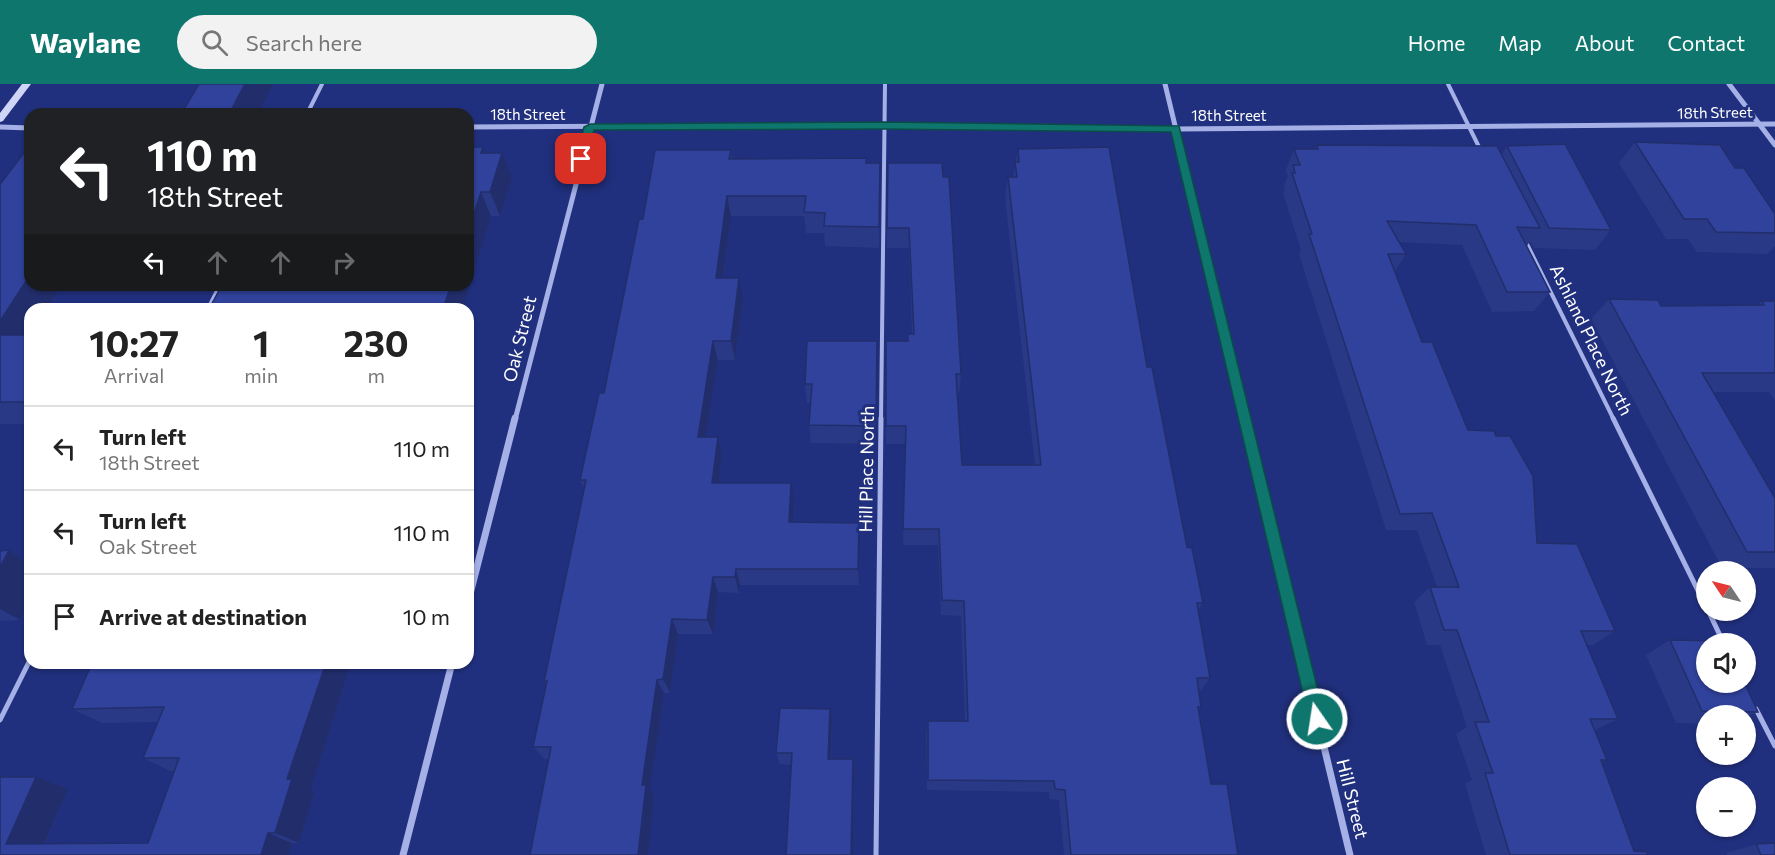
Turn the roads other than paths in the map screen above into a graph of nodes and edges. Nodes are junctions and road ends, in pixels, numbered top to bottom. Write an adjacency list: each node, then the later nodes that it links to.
1 (27, 84): 9 (street)
2 (322, 84): 8 (lane)
3 (602, 84): 14 (street, Oak Street)
4 (885, 84): 12 (lane, Hill Place North)
5 (1165, 84): 18 (street, Hill Street)
6 (1448, 84): 15 (lane)
7 (1729, 84): 10 (street)
8 (310, 108)
9 (0, 119)
10 (1759, 124): 11 (street, 18th Street); 15 (street, 18th Street); 19 (street)
11 (1775, 124)
12 (884, 125): 14 (street, 18th Street); 18 (street, 18th Street); 30 (lane, Hill Place North)
13 (474, 127): 14 (street, 18th Street)
14 (590, 127): 22 (street, Oak Street)
15 (1469, 127): 18 (street, 18th Street); 20 (lane)
16 (0, 128): 17 (street)
17 (24, 128)
18 (1175, 129): 31 (street, Hill Street)
19 (1775, 145)
20 (1485, 159)
21 (1522, 234): 23 (lane, Ashland Place North)
22 (474, 579)
23 (1696, 588)
24 (26, 669): 27 (lane)
25 (450, 669): 29 (street)
26 (1754, 704): 28 (lane)
27 (0, 720)
28 (1775, 746)
29 (403, 855)
30 (876, 855)
31 (1350, 855)

